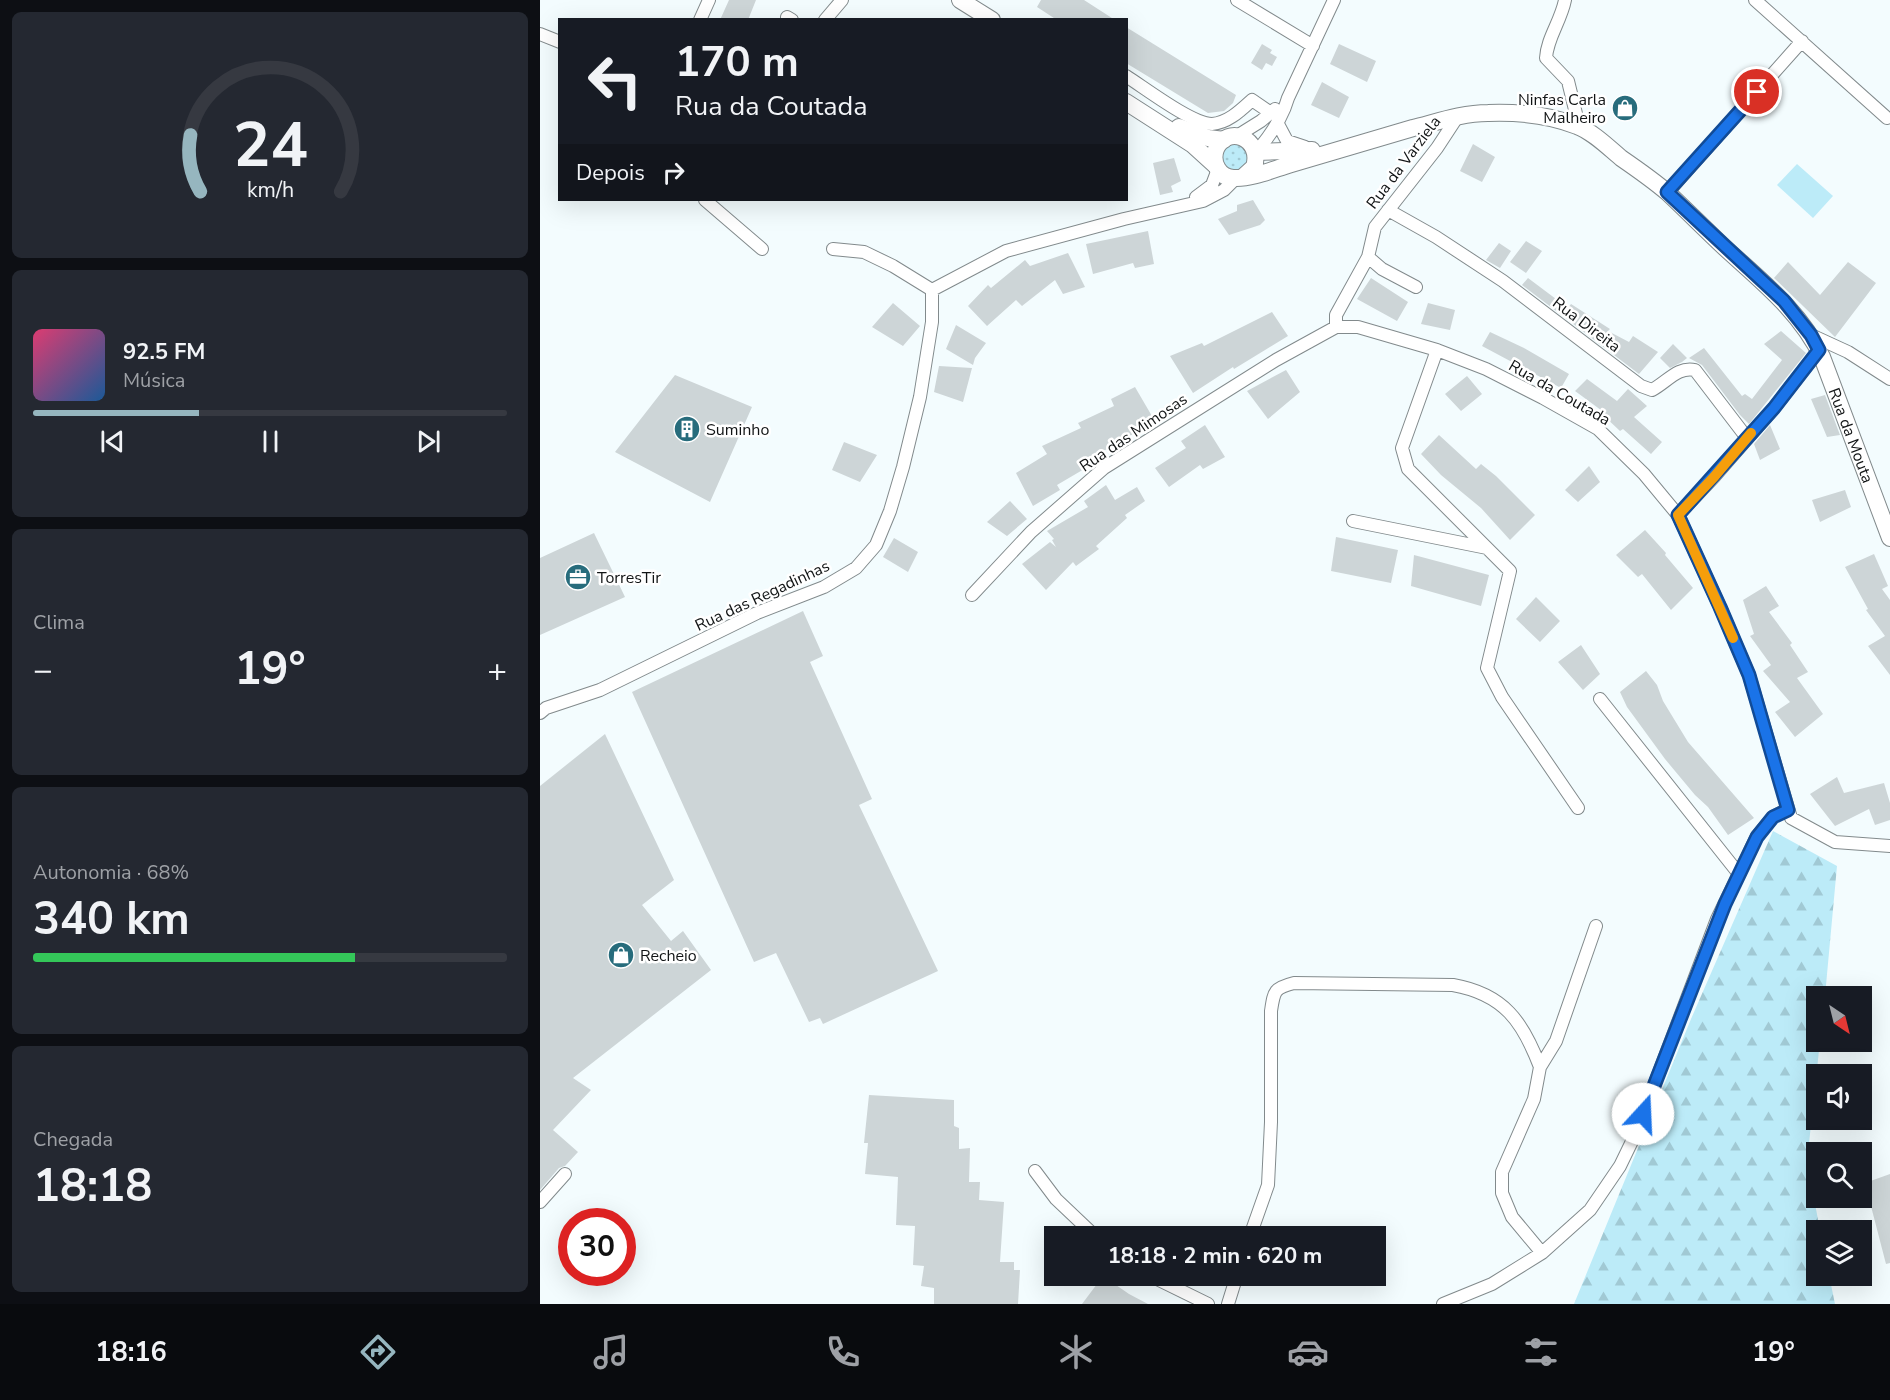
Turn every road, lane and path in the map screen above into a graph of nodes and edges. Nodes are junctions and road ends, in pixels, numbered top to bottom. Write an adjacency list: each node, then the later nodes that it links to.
1 (709, 0): 8 (street)
2 (842, 0): 9 (street)
3 (960, 0): 10 (main road)
4 (1237, 0): 14 (street)
5 (1334, 0): 14 (street)
6 (1565, 0): 21 (street)
7 (1755, 0): 13 (street)
8 (701, 18)
9 (827, 18)
10 (989, 18)
11 (540, 34): 12 (street)
12 (558, 41)
13 (1802, 41): 20 (street); 28 (street)
14 (1313, 46): 19 (street)
15 (1128, 77): 19 (street)
16 (1128, 103): 17 (main road)
17 (1145, 113): 22 (main road); 26 (main road)
18 (1458, 116): 21 (main road); 23 (main road); 31 (street, Rua da Varziela)
19 (1274, 118): 22 (street); 24 (street); 25 (street)
20 (1887, 118)
21 (1579, 126): 28 (main road, Rua da Mouta)
22 (1230, 138): 25 (main road); 26 (main road)
23 (1355, 144): 24 (main road); 27 (main road)
24 (1315, 149): 25 (main road)
25 (1256, 152): 27 (main road)
26 (1216, 167): 27 (main road); 30 (street)
27 (1240, 178): 30 (street)
28 (1667, 192): 38 (main road, Rua da Mouta)
29 (706, 201): 32 (street)
30 (1181, 205): 36 (street)
31 (1388, 210): 34 (street, Rua da Varziela); 41 (street, Rua Direita)
32 (762, 249)
33 (833, 249): 36 (street)
34 (1368, 256): 35 (street); 37 (street, Rua da Varziela)
35 (1416, 287)
36 (932, 290): 48 (street, Rua das Regadinhas)
37 (1336, 327): 39 (street, Rua da Coutada); 46 (street, Rua das Mimosas)
38 (1820, 343): 40 (street); 41 (street); 44 (main road, Rua da Mouta)
39 (1437, 350): 42 (street, Rua da Coutada); 45 (street)
40 (1890, 379)
41 (1747, 438): 42 (street)
42 (1678, 515): 50 (street, Rua da Coutada)
43 (1353, 521): 45 (street)
44 (1890, 538)
45 (1488, 548): 49 (street)
46 (972, 595)
47 (1600, 699): 52 (street)
48 (540, 713)
49 (1578, 808)
50 (1788, 810): 51 (street); 52 (street)
51 (1890, 846)
52 (1739, 874): 60 (street)
53 (1596, 926): 54 (street)
54 (1540, 1067): 59 (street); 60 (street)
55 (1035, 1171): 58 (street)
56 (565, 1174): 57 (street)
57 (540, 1202)
58 (1084, 1226)
59 (1254, 1226)
60 (1542, 1253): 65 (street)
61 (1170, 1286): 63 (street)
62 (1234, 1286): 64 (street)
63 (1208, 1304)
64 (1228, 1304)
65 (1443, 1304)

